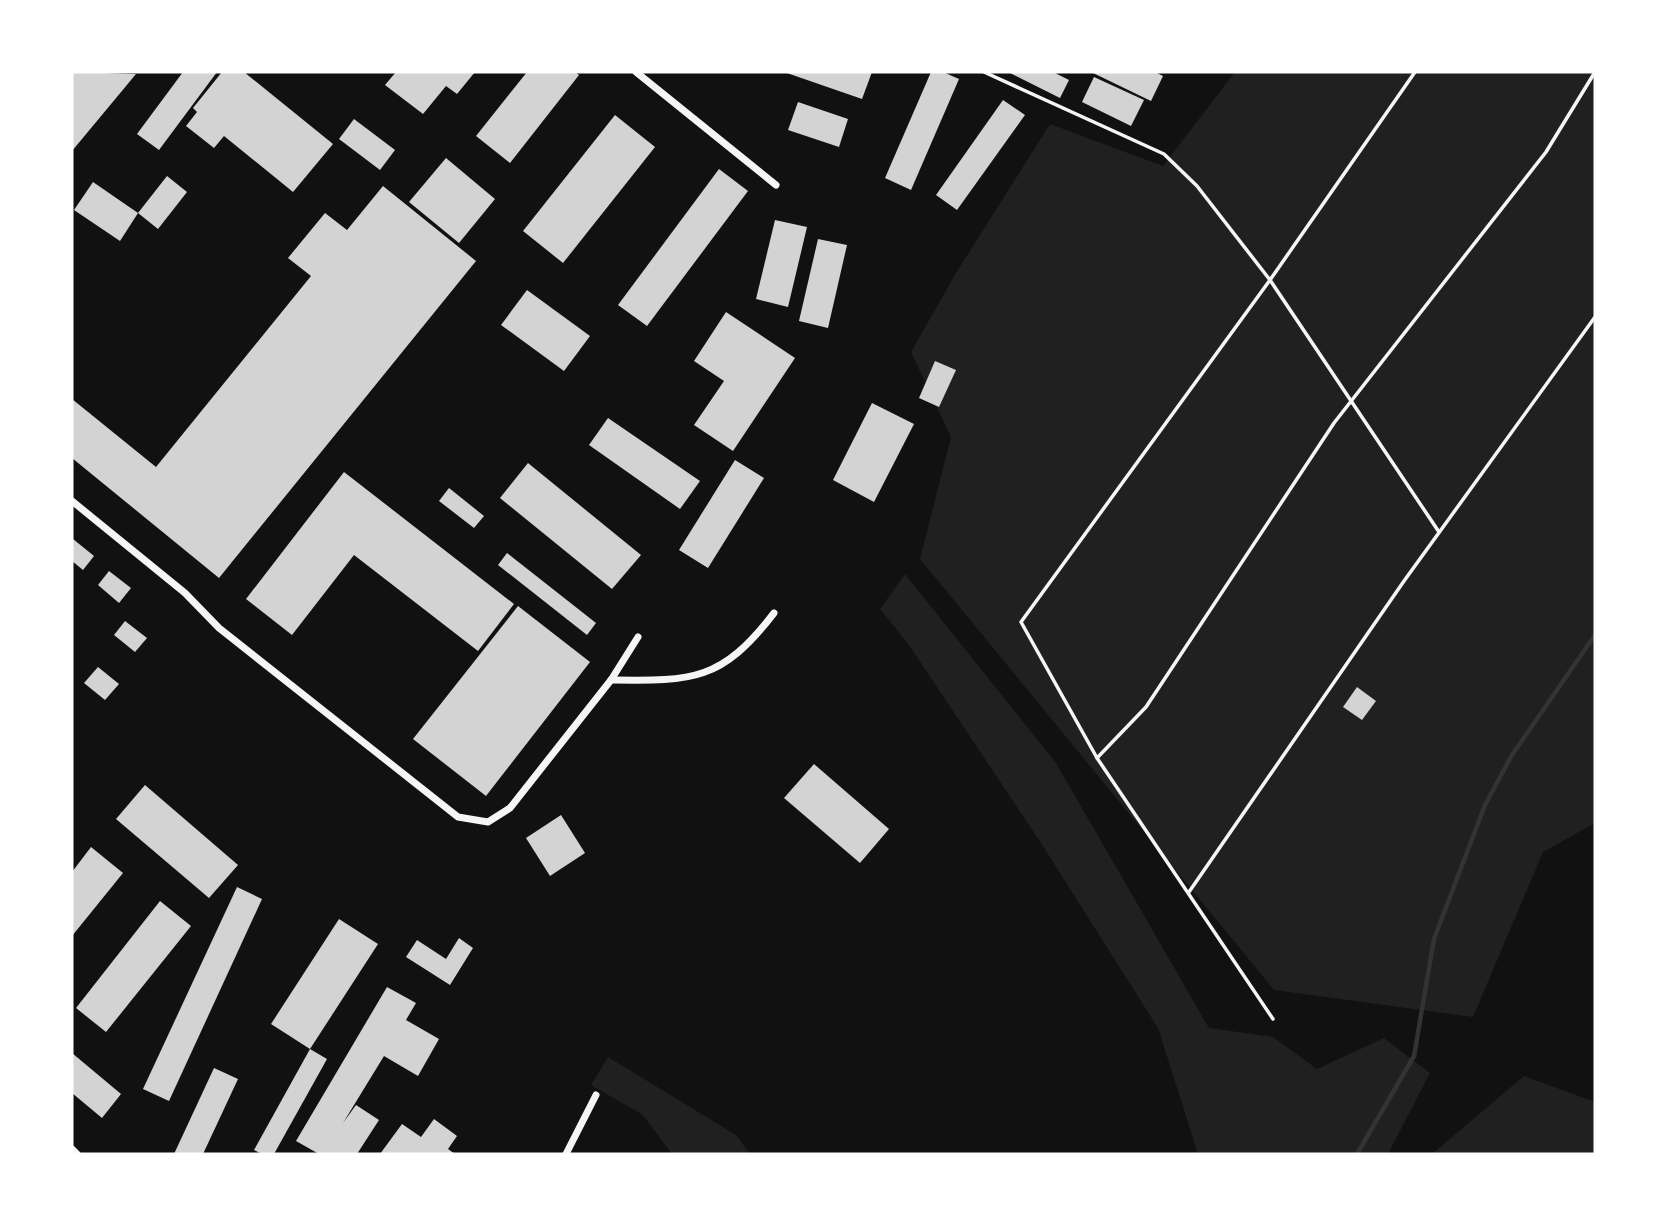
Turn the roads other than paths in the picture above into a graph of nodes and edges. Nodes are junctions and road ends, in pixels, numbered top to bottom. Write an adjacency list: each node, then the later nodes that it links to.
1 (636, 72): 5 (street)
2 (984, 72): 6 (lane)
3 (1415, 72): 6 (lane)
4 (1595, 72): 8 (lane)
5 (776, 185)
6 (1270, 280): 8 (lane); 14 (lane)
7 (1595, 317): 10 (lane)
8 (1351, 401): 10 (lane); 14 (lane)
9 (72, 501): 13 (street)
10 (1440, 532): 15 (lane)
11 (774, 613): 13 (street)
12 (638, 636): 13 (street)
13 (611, 680)
14 (1097, 758): 15 (lane)
15 (1189, 892): 16 (lane)
16 (1273, 1019)
17 (596, 1095): 20 (street)
18 (72, 1149): 19 (street)
19 (77, 1154)
20 (566, 1154)

